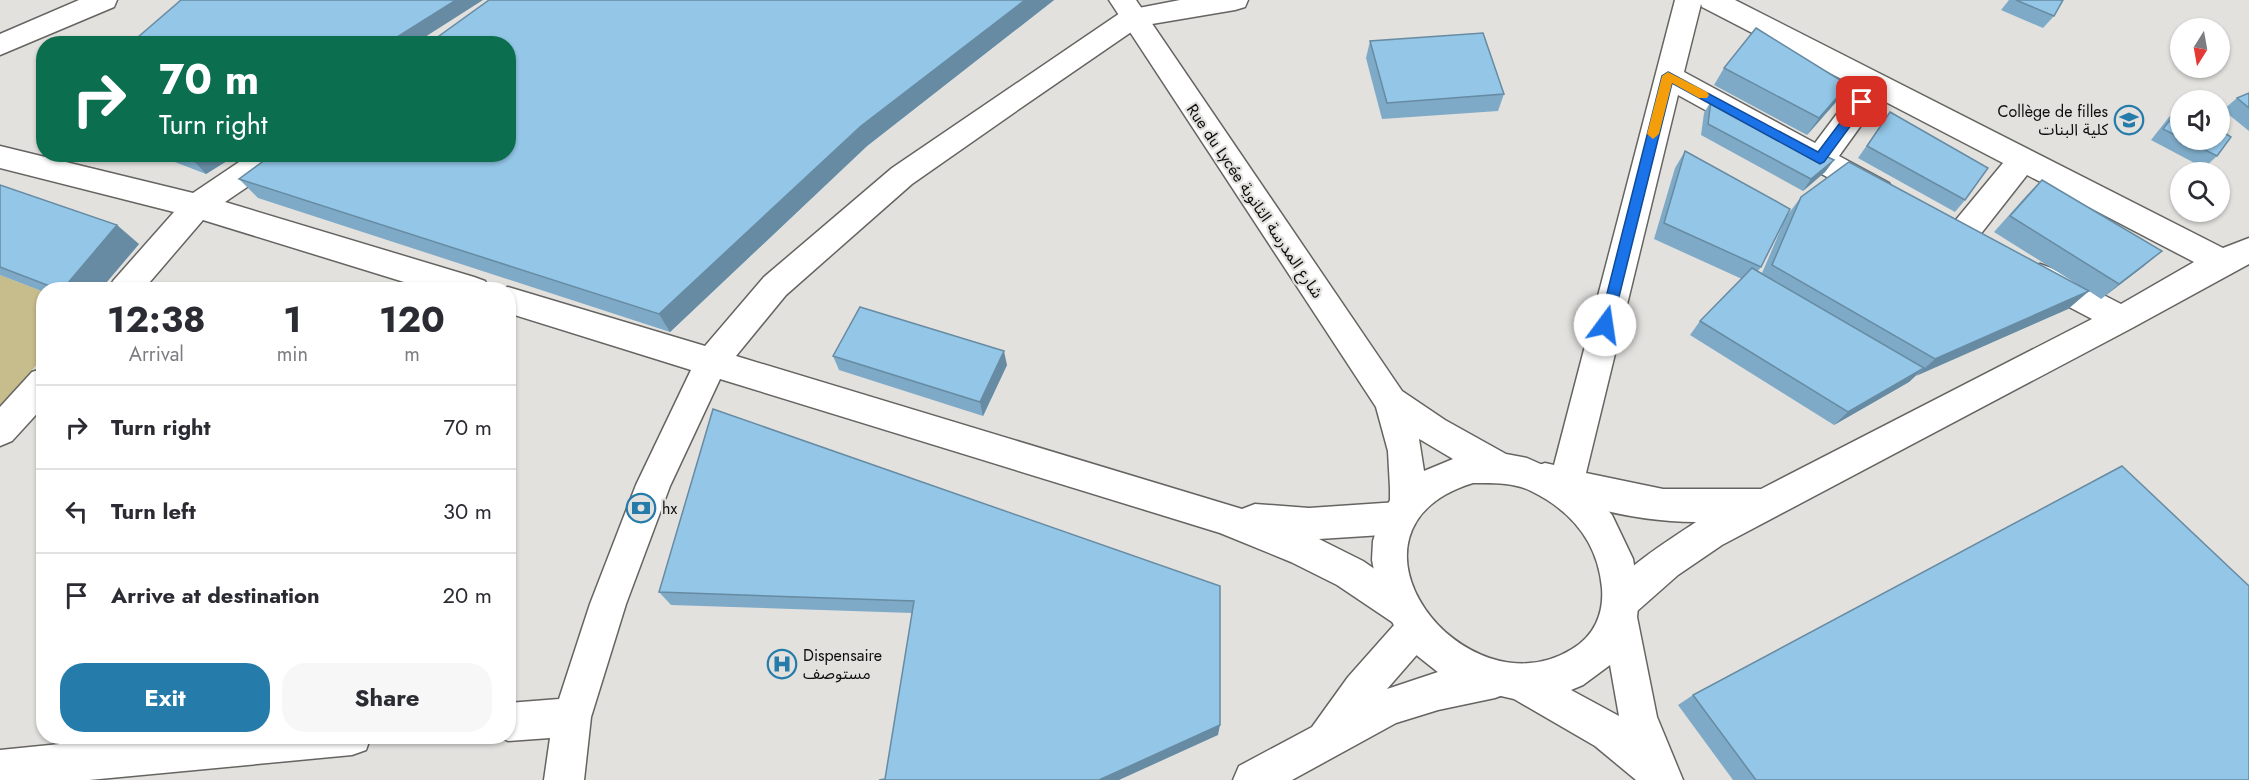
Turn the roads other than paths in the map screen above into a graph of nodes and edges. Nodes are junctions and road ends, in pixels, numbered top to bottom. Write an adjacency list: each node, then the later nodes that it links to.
1 (104, 0): 6 (street)
2 (1235, 0): 5 (street)
3 (1688, 0): 7 (street)
4 (1712, 0): 8 (street)
5 (1127, 9): 22 (street); 24 (street, Rue du Lycée شارع المدرسة الثانوية)
6 (0, 45)
7 (1668, 76): 10 (street); 27 (street)
8 (1876, 83): 10 (street); 11 (street)
9 (0, 157): 14 (street)
10 (1820, 159): 13 (street)
11 (2023, 159): 15 (street); 16 (street)
12 (262, 162): 14 (street)
13 (1901, 203)
14 (197, 207): 18 (street); 19 (street)
15 (1961, 236)
16 (2236, 256): 21 (street)
17 (2011, 262): 21 (street)
18 (131, 282)
19 (447, 282)
20 (516, 302): 22 (street)
21 (2121, 319): 28 (street)
22 (712, 361): 30 (street); 34 (street)
23 (36, 391): 25 (street)
24 (1390, 401): 26 (street, Rue du Lycée شارع المدرسة الثانوية); 29 (street, Rue du Lycée شارع المدرسة الثانوية)
25 (0, 431)
26 (1514, 471): 27 (street); 29 (street); 31 (street)
27 (1566, 483): 28 (street)
28 (1770, 502): 31 (street)
29 (1403, 511): 30 (street); 32 (street, Rue du Lycée شارع المدرسة الثانوية)
30 (1223, 518): 32 (street)
31 (1620, 609): 33 (street); 39 (street)
32 (1409, 619): 33 (street); 37 (street)
33 (1508, 681): 37 (street); 39 (street)
34 (572, 717): 35 (street); 40 (street)
35 (516, 721)
36 (264, 744): 38 (street)
37 (1320, 744): 41 (street)
38 (0, 768)
39 (1661, 777)
40 (564, 780)
41 (1253, 780)

